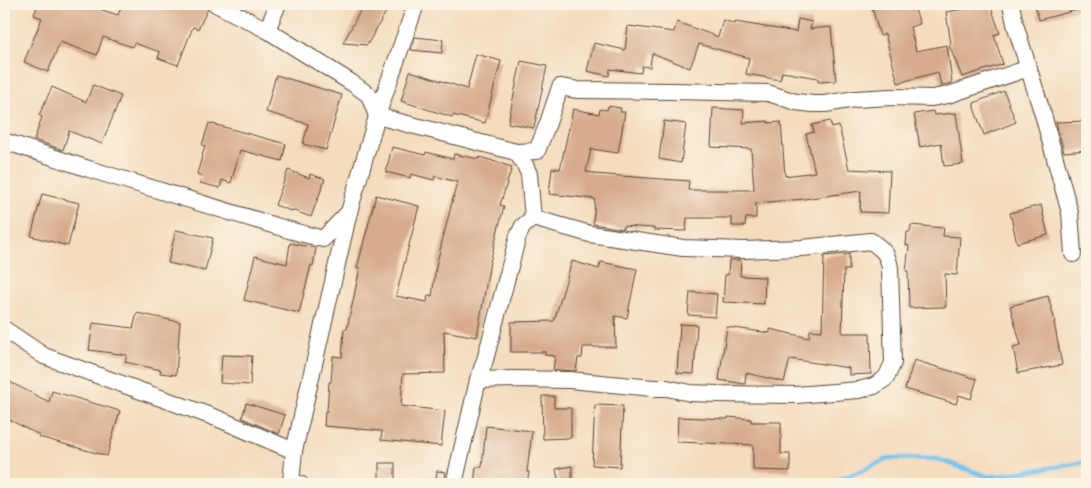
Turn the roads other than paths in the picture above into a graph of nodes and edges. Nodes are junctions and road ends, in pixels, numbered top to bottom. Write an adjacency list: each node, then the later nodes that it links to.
1 (216, 4): 5 (street)
2 (278, 4): 5 (street)
3 (416, 4): 7 (street)
4 (1011, 4): 6 (street)
5 (267, 30): 7 (street)
6 (1029, 68): 9 (street); 14 (street)
7 (377, 116): 10 (street); 12 (street)
8 (4, 141): 12 (street)
9 (537, 151): 10 (street); 11 (street)
10 (516, 152): 11 (street)
11 (529, 174): 13 (street)
12 (349, 212): 17 (street)
13 (533, 218): 16 (street); 16 (street)
14 (1073, 254)
15 (4, 329): 17 (street)
16 (478, 380): 19 (street)
17 (294, 451): 18 (street)
18 (294, 483)
19 (454, 484)

